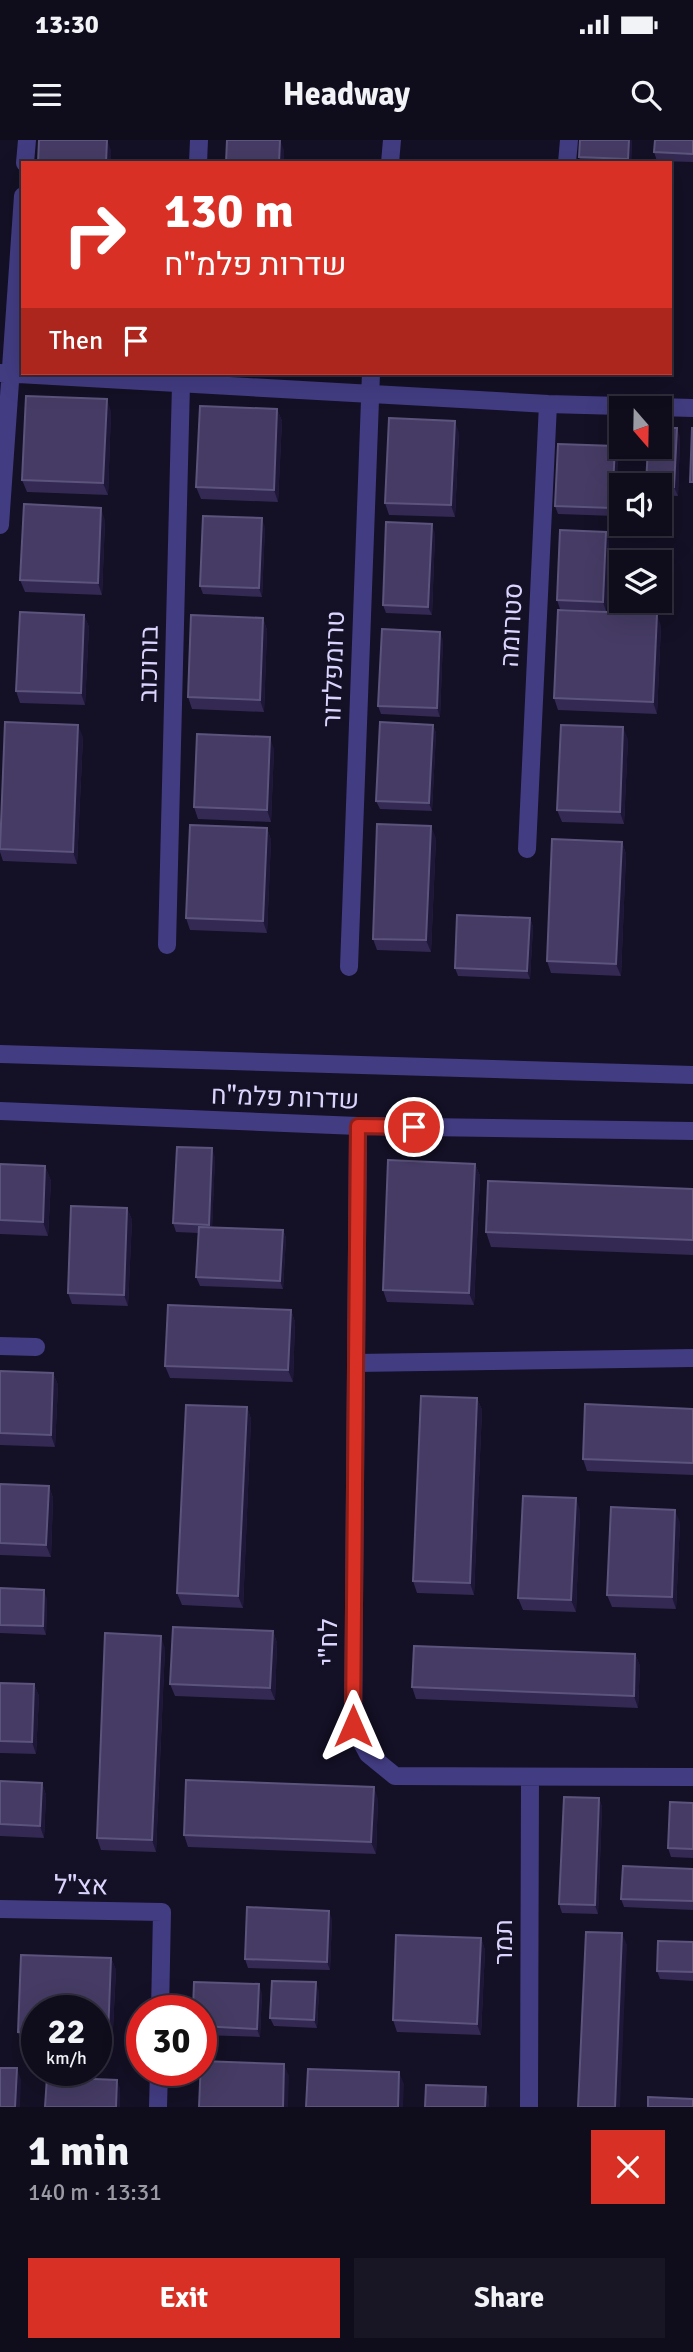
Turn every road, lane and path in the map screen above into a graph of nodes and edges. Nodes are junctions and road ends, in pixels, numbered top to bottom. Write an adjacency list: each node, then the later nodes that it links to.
1 (27, 140): 5 (street)
2 (199, 140): 6 (street)
3 (392, 140): 7 (street)
4 (569, 140): 8 (street)
5 (25, 161)
6 (198, 161)
7 (390, 161)
8 (567, 161)
9 (21, 216): 10 (street)
10 (5, 373): 17 (street)
11 (37, 375): 13 (street)
12 (371, 375): 14 (street, טרומפלדור)
13 (181, 384): 14 (street); 19 (street, בורוכוב)
14 (369, 394): 15 (street); 20 (street, טרומפלדור)
15 (548, 404): 16 (street); 18 (street, סטרומה)
16 (693, 408)
17 (0, 525)
18 (527, 849)
19 (167, 946)
20 (349, 967)
21 (0, 1055): 22 (street, שדרות פלמ"ח)
22 (693, 1075)
23 (0, 1111): 24 (street, שדרות פלמ"ח)
24 (358, 1126): 25 (street, שדרות פלמ"ח); 29 (street, לח"י)
25 (693, 1131)
26 (0, 1346): 27 (street)
27 (36, 1347)
28 (693, 1358): 29 (street)
29 (356, 1363): 31 (street, לח"י)
30 (693, 1777): 31 (street, לח"י)
31 (530, 1778): 36 (street, תמר)
32 (0, 1909): 33 (street, אצ"ל)
33 (160, 1995)
34 (159, 2086): 35 (street)
35 (158, 2107)
36 (529, 2107)

